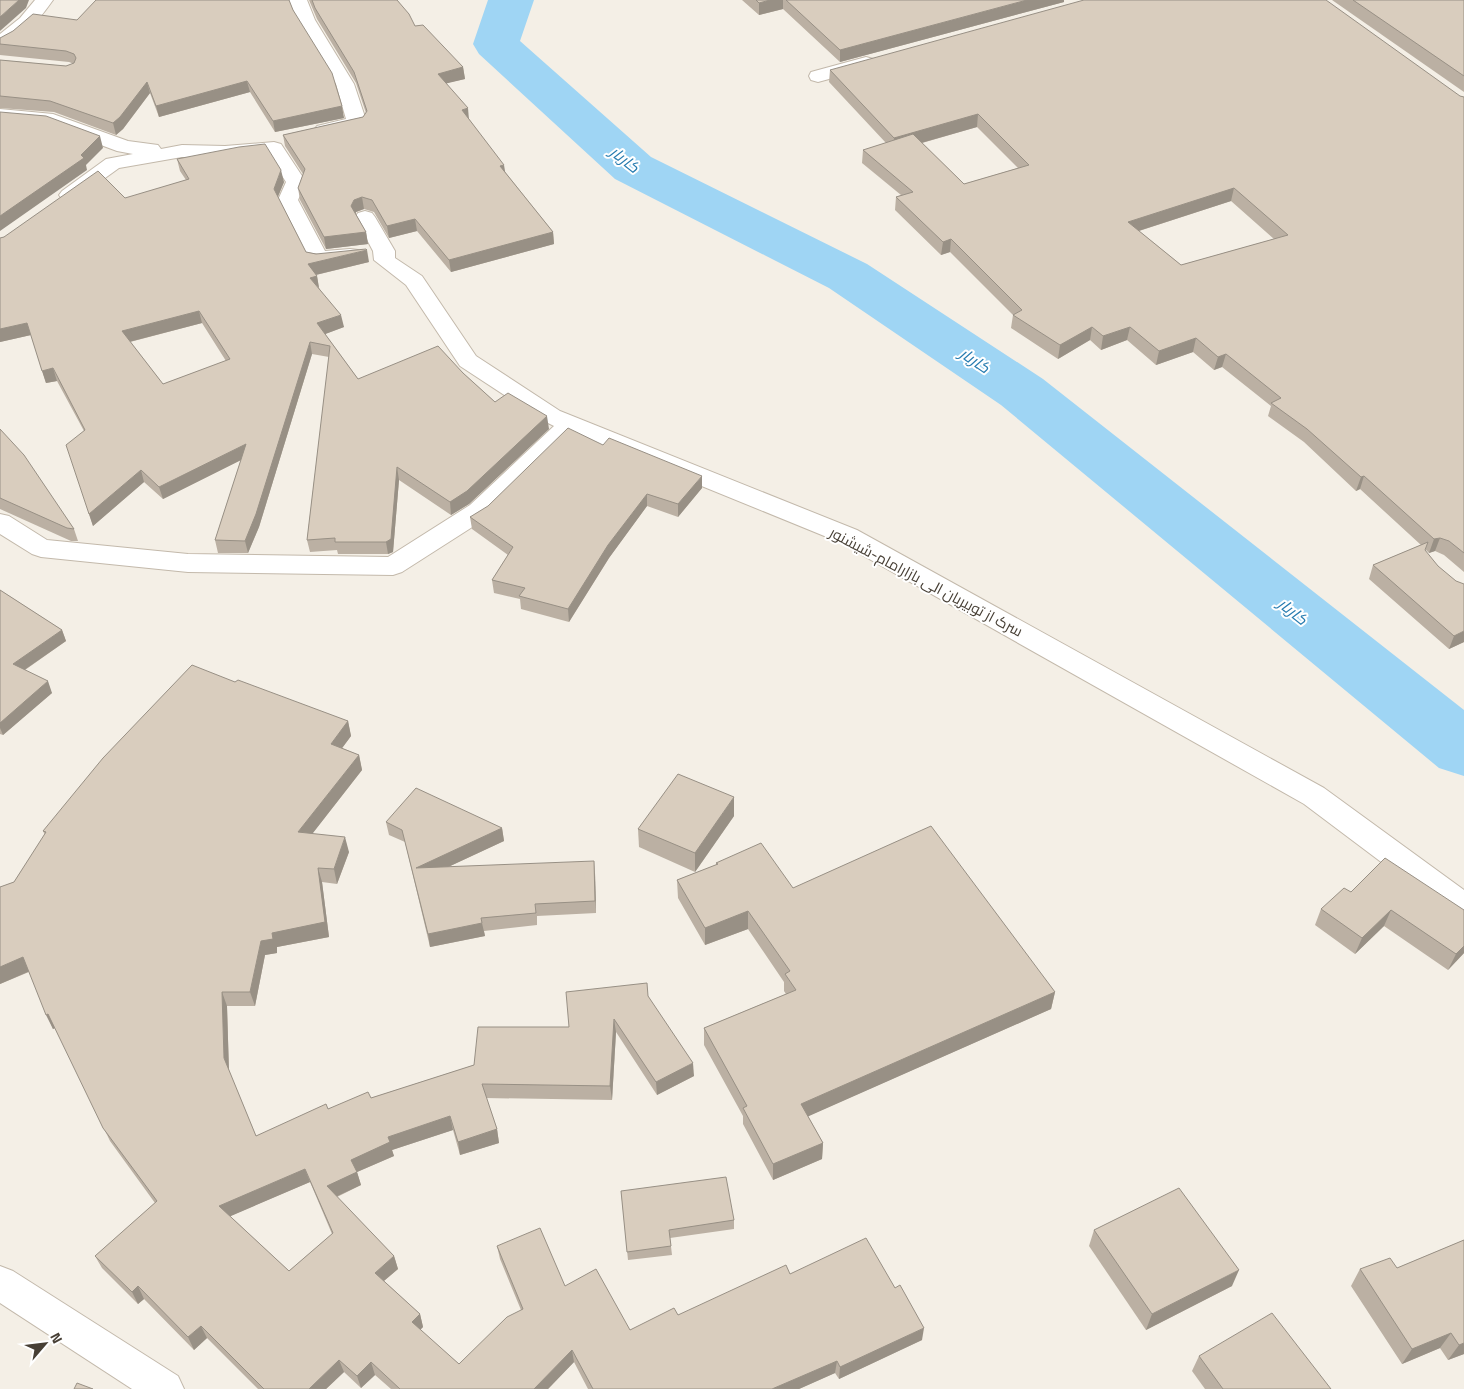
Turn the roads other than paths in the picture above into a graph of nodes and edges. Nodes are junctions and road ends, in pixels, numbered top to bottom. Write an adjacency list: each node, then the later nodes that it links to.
1 (44, 0): 3 (street)
2 (298, 0): 8 (street)
3 (0, 43)
4 (884, 58): 5 (street)
5 (818, 76)
6 (0, 115): 7 (street)
7 (182, 151): 8 (street); 9 (street)
8 (225, 152): 11 (street)
9 (50, 210)
10 (365, 217): 11 (street, سرک از توبیریان الی بازارامام-شیشنور)
11 (384, 251): 12 (street, سرک از توبیریان الی بازارامام-شیشنور)
12 (570, 423): 13 (street); 14 (street, سرک از توبیریان الی بازارامام-شیشنور)
13 (0, 522)
14 (1464, 907)
15 (0, 1283): 16 (street)
16 (165, 1389)

